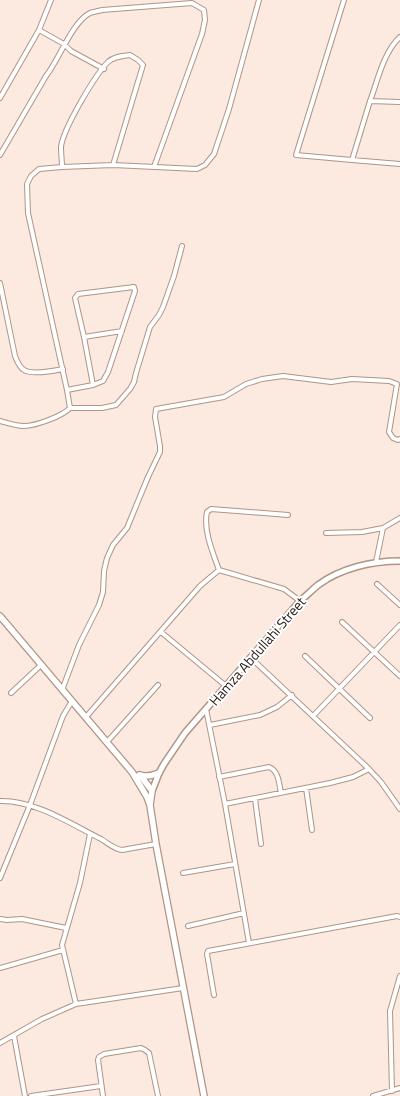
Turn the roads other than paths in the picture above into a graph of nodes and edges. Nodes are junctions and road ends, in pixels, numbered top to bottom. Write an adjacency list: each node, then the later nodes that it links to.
1 (50, 0): 4 (street)
2 (259, 0): 16 (street)
3 (344, 0): 12 (street)
4 (39, 30): 6 (street); 8 (street)
5 (400, 37): 9 (street)
6 (64, 44): 7 (street); 11 (street); 16 (street)
7 (104, 69): 14 (street); 15 (street)
8 (0, 98)
9 (370, 101): 10 (street); 12 (street)
10 (400, 102)
11 (0, 155)
12 (352, 160): 13 (street)
13 (400, 164)
14 (112, 165): 15 (street); 16 (street)
15 (62, 167): 21 (street)
16 (154, 167)
17 (182, 246): 24 (street)
18 (0, 283): 21 (street)
19 (122, 331): 20 (street); 20 (street); 22 (street)
20 (84, 337): 22 (street)
21 (62, 369): 23 (street)
22 (93, 385): 23 (street)
23 (67, 390): 24 (street)
24 (70, 408): 25 (street)
25 (0, 421)
26 (400, 439): 52 (street)
27 (288, 515): 33 (street)
28 (400, 518): 29 (street)
29 (383, 528): 30 (street); 32 (street)
30 (326, 533)
31 (400, 561): 32 (street, Hamza Abdullahi Street)
32 (376, 562): 35 (street, Hamza Abdullahi Street)
33 (218, 570): 35 (street); 42 (street)
34 (377, 584): 36 (street)
35 (300, 601): 46 (street, Hamza Abdullahi Street)
36 (400, 605)
37 (0, 616): 39 (main road)
38 (342, 622): 44 (street)
39 (2, 623): 47 (main road)
40 (400, 625): 41 (street)
41 (395, 630): 43 (street); 44 (street)
42 (161, 632): 50 (street); 58 (street)
43 (400, 634)
44 (374, 652): 48 (street); 51 (street)
45 (305, 656): 51 (street)
46 (250, 657): 50 (street, Hamza Abdullahi Street); 54 (street)
47 (41, 665): 52 (main road); 53 (street)
48 (400, 676)
49 (158, 685): 61 (street)
50 (226, 686): 56 (street, Hamza Abdullahi Street)
51 (339, 688): 57 (street); 59 (street)
52 (62, 690): 55 (main road)
53 (11, 693)
54 (292, 695): 57 (street); 60 (street)
55 (72, 701): 58 (main road); 75 (street)
56 (206, 709): 60 (street); 64 (street, Hamza Abdullahi Street)
57 (314, 715): 62 (street)
58 (86, 717): 61 (main road)
59 (370, 718)
60 (210, 725): 66 (street)
61 (107, 742): 63 (main road)
62 (369, 768): 67 (street); 76 (street)
63 (132, 772): 65 (main road); 68 (main road)
64 (159, 773): 65 (main road); 69 (street, Hamza Abdullahi Street)
65 (140, 775): 69 (main road)
66 (220, 777): 70 (street); 73 (street)
67 (306, 788): 70 (street); 77 (street)
68 (143, 790): 69 (main road); 74 (main road)
69 (152, 792): 74 (main road)
70 (281, 793): 71 (street)
71 (255, 799): 73 (street); 80 (street)
72 (0, 801): 75 (street)
73 (225, 804): 81 (street)
74 (150, 805): 79 (main road)
75 (30, 806): 78 (street); 83 (street)
76 (400, 809)
77 (312, 830)
78 (90, 834): 79 (street); 88 (street)
79 (156, 844): 93 (main road)
80 (262, 844)
81 (235, 864): 82 (street); 84 (street)
82 (183, 873)
83 (0, 878)
84 (244, 913): 87 (street); 89 (street)
85 (400, 917): 89 (street)
86 (0, 919): 88 (street)
87 (188, 926)
88 (66, 928): 90 (street)
89 (249, 943): 94 (street)
90 (63, 950): 91 (street); 95 (street)
91 (0, 968)
92 (400, 976): 100 (street)
93 (183, 988): 95 (street); 105 (main road)
94 (214, 996)
95 (76, 1004): 96 (street)
96 (14, 1036): 97 (street); 101 (street)
97 (0, 1043)
98 (101, 1086): 102 (street); 103 (street); 104 (street)
99 (400, 1088): 100 (street)
100 (392, 1090): 106 (street)
101 (25, 1096)
102 (31, 1096)
103 (103, 1096)
104 (158, 1096)
105 (204, 1096)
106 (373, 1096)

